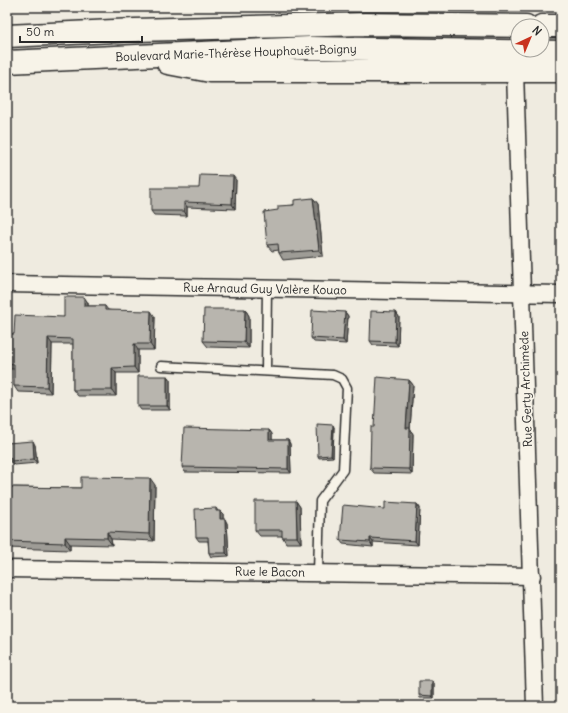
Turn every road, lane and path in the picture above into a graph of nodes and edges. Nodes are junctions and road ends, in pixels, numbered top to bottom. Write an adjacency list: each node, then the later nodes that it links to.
1 (510, 26): 4 (main road, Boulevard Marie-Thérèse Houphouët-Boigny)
2 (550, 26): 3 (main road)
3 (561, 26)
4 (7, 36)
5 (561, 52): 6 (main road, Boulevard Marie-Thérèse Houphouët-Boigny)
6 (133, 56): 7 (main road, Boulevard Marie-Thérèse Houphouët-Boigny); 8 (main road)
7 (7, 62)
8 (515, 71): 9 (main road); 12 (street, Rue Gerty Archimède)
9 (561, 71)
10 (7, 284): 11 (street, Rue Arnaud Guy Valère Kouao)
11 (267, 289): 12 (street, Rue Arnaud Guy Valère Kouao); 15 (lane)
12 (523, 294): 13 (street, Rue Arnaud Guy Valère Kouao); 18 (street, Rue Gerty Archimède)
13 (561, 294)
14 (161, 366): 15 (lane)
15 (266, 370): 17 (lane)
16 (7, 569): 17 (street, Rue le Bacon)
17 (318, 573): 18 (street, Rue le Bacon)
18 (532, 576): 19 (street, Rue Gerty Archimède)
19 (536, 706)

